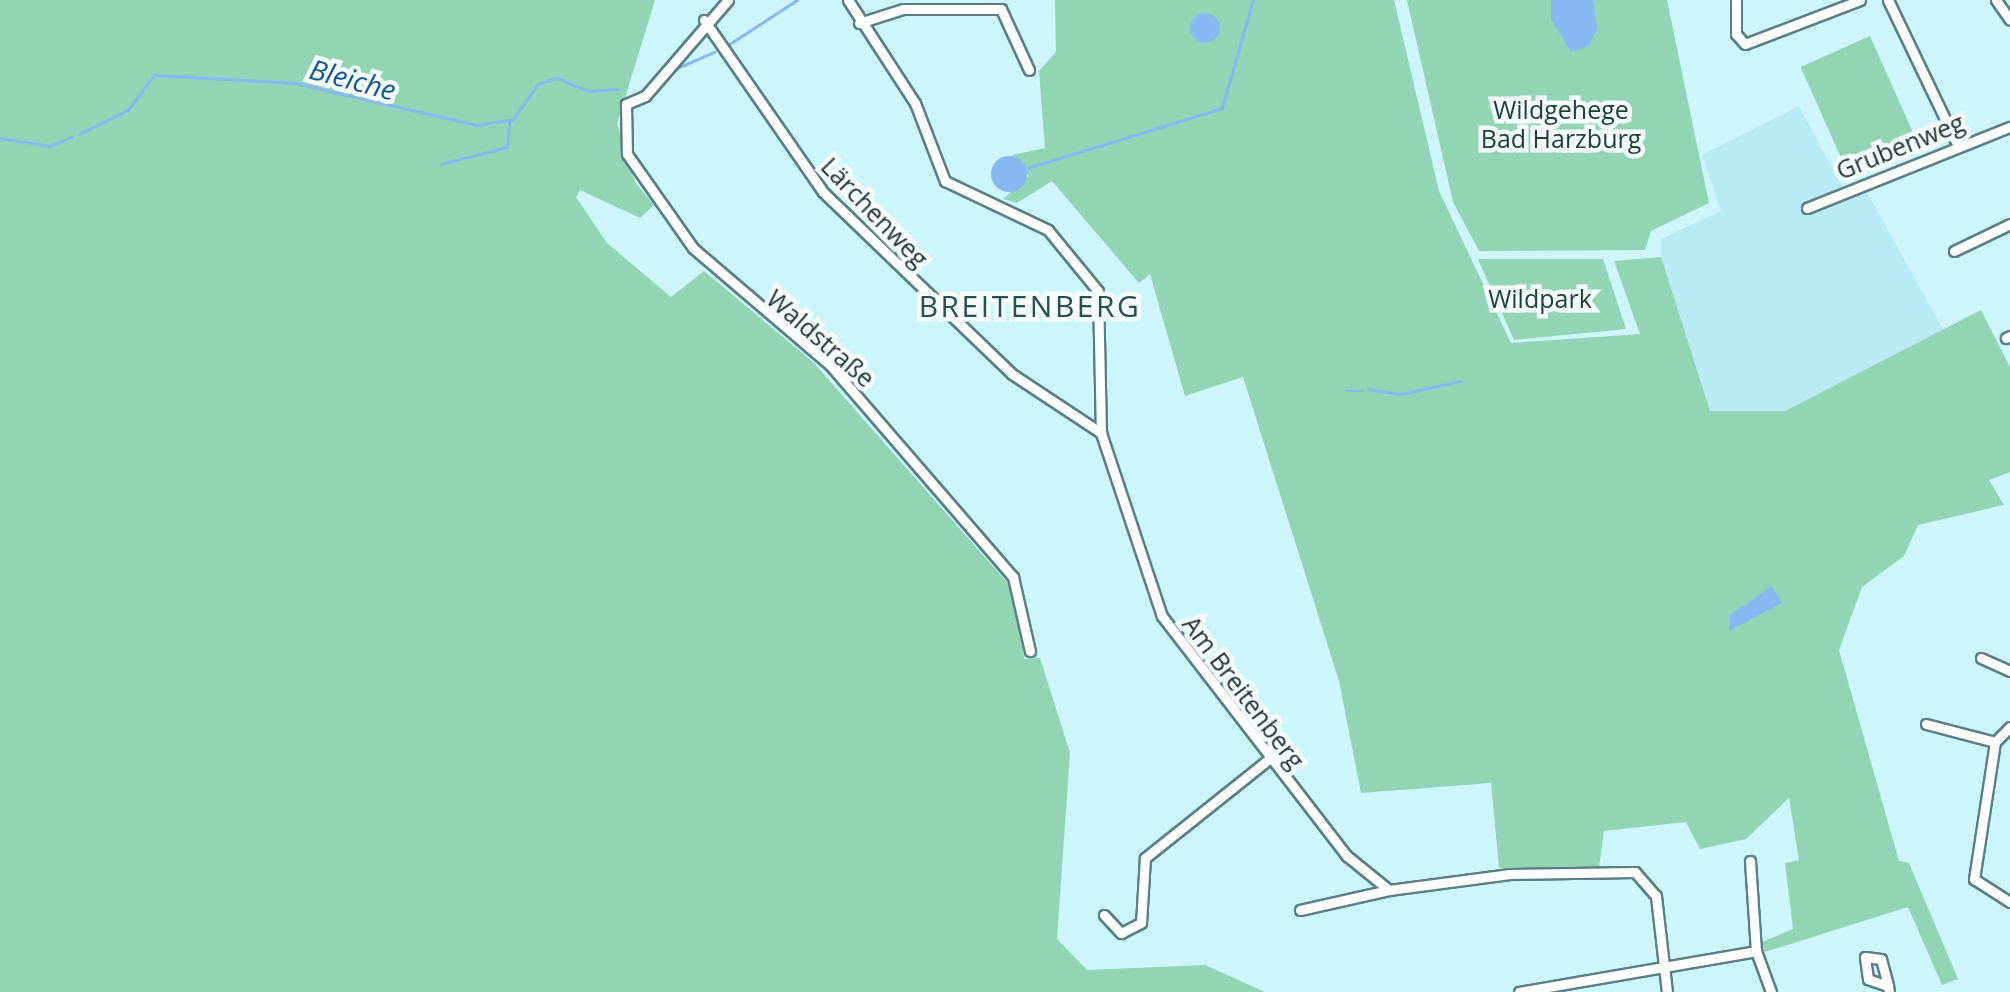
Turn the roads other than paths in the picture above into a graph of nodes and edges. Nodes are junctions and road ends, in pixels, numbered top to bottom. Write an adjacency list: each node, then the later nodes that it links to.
1 (728, 0): 7 (street)
2 (848, 0): 9 (street, Am Breitenberg)
3 (1736, 0): 4 (street)
4 (1860, 0)
5 (1888, 0): 12 (street)
6 (2003, 5): 8 (street)
7 (704, 20): 16 (street, Lärchenweg); 17 (street, Waldstraße)
8 (2010, 20)
9 (859, 23): 10 (street); 16 (street, Am Breitenberg)
10 (1029, 70)
11 (2010, 127): 12 (street, Grubenweg)
12 (1956, 142): 13 (street, Grubenweg)
13 (1807, 208)
14 (2010, 224): 15 (street)
15 (1954, 251)
16 (1102, 433): 23 (street, Am Breitenberg)
17 (1030, 651)
18 (1981, 658): 19 (street)
19 (2010, 671)
20 (1926, 724): 22 (street)
21 (2010, 728): 22 (street)
22 (1995, 742): 26 (street)
23 (1269, 759): 25 (street, Am Breitenberg); 28 (street)
24 (1750, 861): 29 (street)
25 (1389, 890): 27 (street); 30 (street)
26 (2010, 902)
27 (1300, 910)
28 (1104, 915)
29 (1756, 950): 30 (street); 33 (street)
30 (1664, 966): 31 (street); 32 (street)
31 (1518, 992)
32 (1668, 992)
33 (1771, 992)

